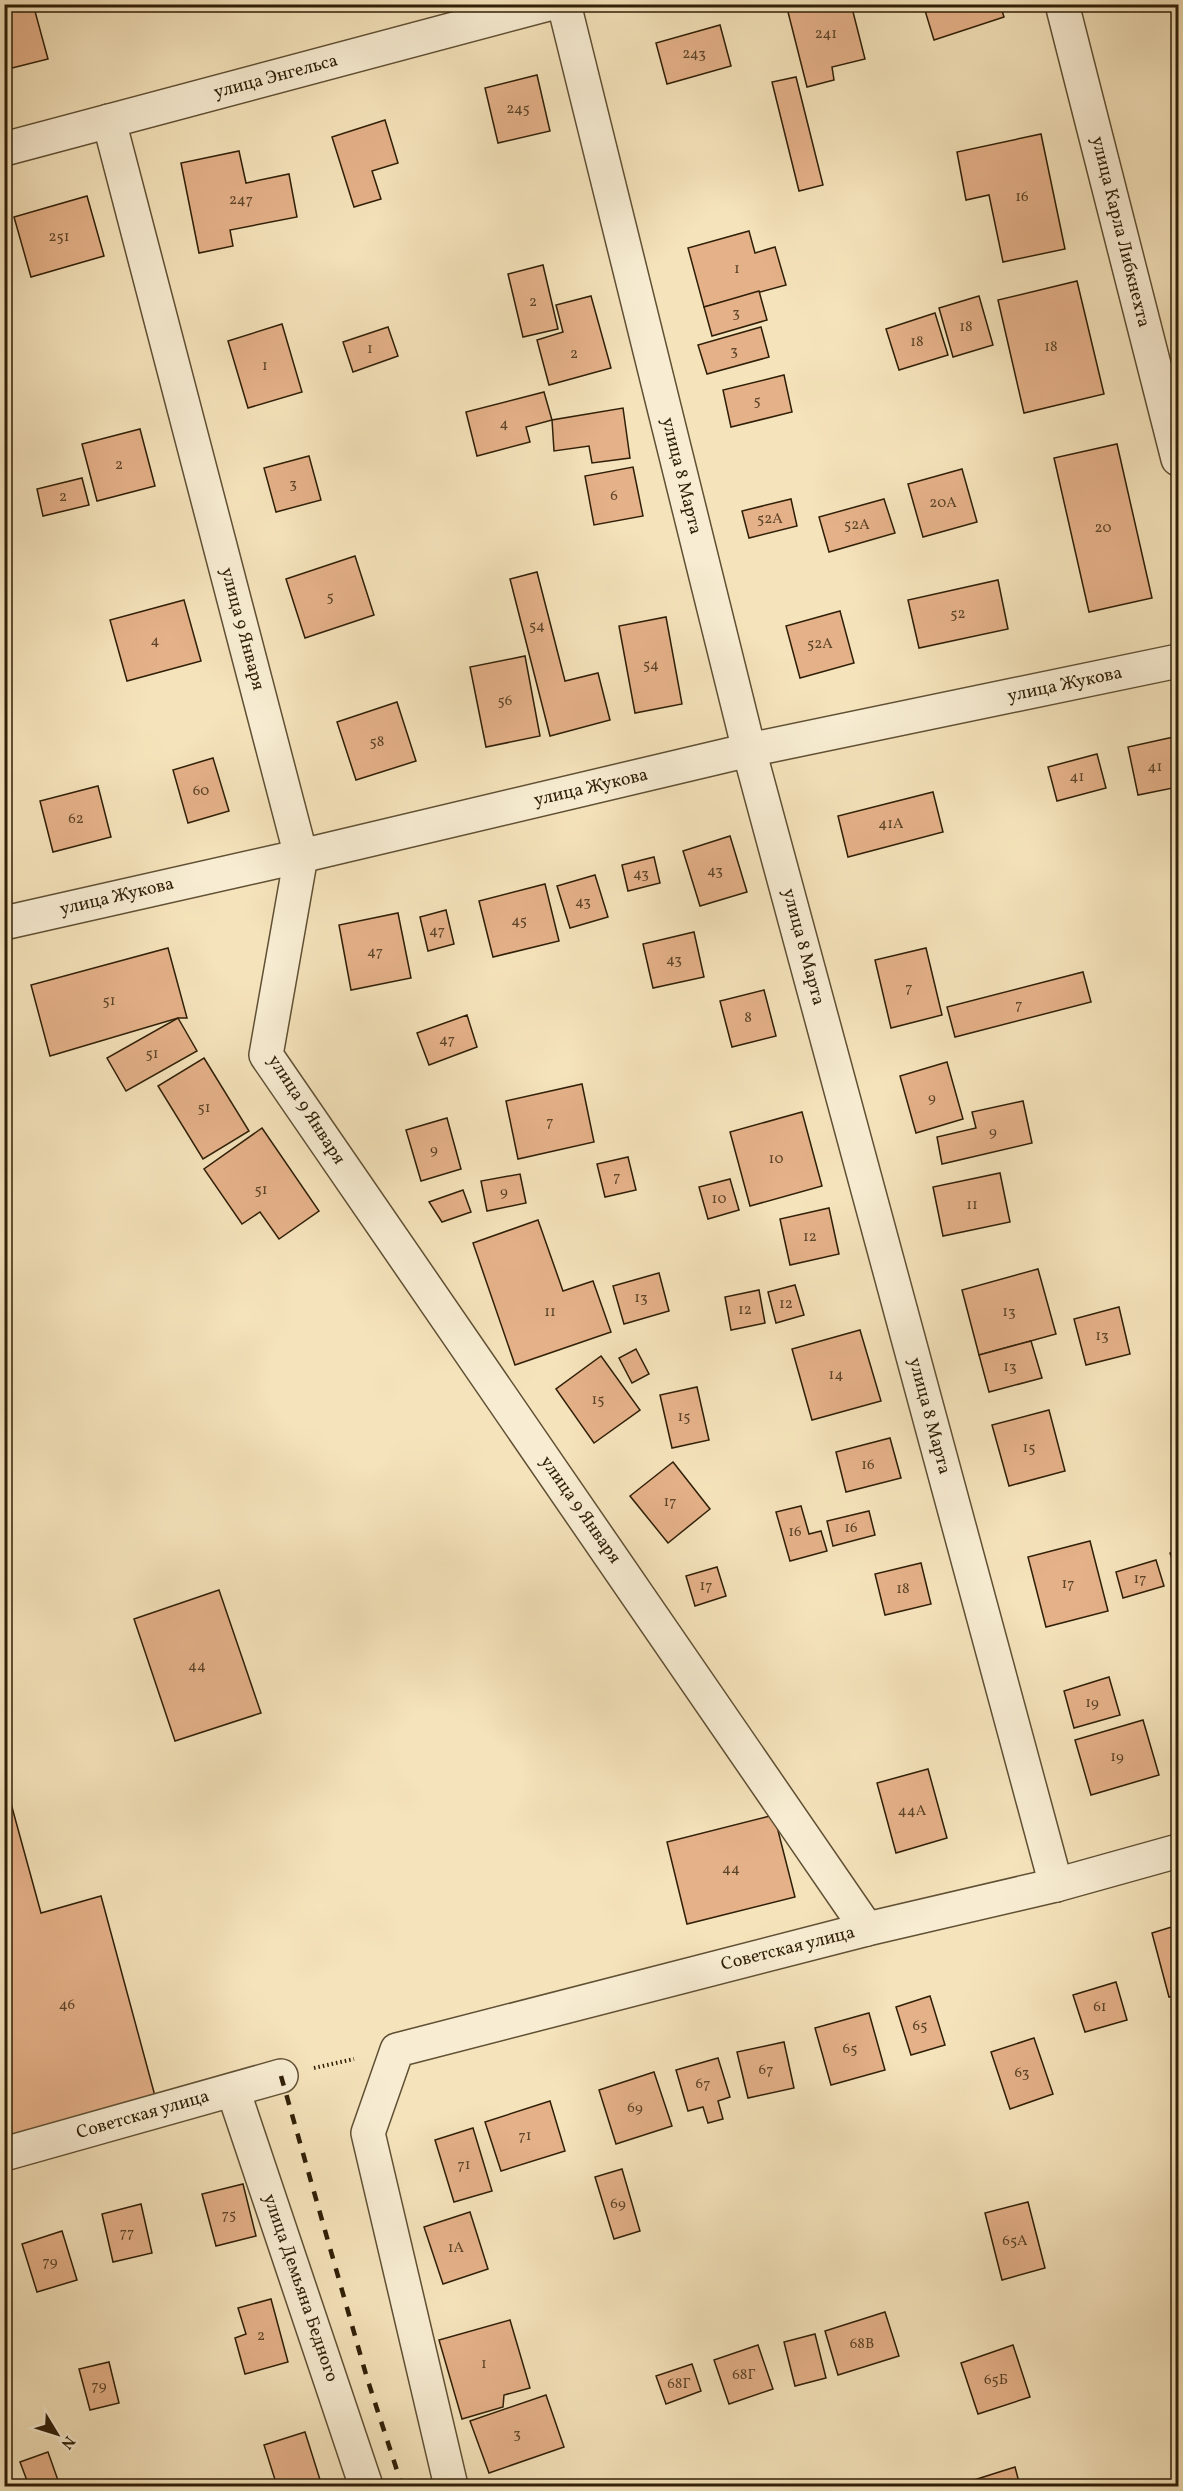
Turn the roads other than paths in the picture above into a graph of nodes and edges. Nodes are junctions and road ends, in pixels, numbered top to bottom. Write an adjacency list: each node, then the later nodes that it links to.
1 (548, 4): 4 (street, улица Энгельса)
2 (564, 4): 8 (street, улица 8 Марта)
3 (1062, 4): 6 (street, улица Карла Либкнехта)
4 (109, 122): 5 (street, улица Энгельса); 9 (street, улица 9 Января)
5 (4, 149)
6 (1179, 459)
7 (1179, 661): 8 (street, улица Жукова)
8 (749, 750): 9 (street, улица Жукова); 12 (street, улица 8 Марта)
9 (301, 856): 10 (street, улица Жукова); 13 (street, улица 9 Января)
10 (4, 923)
11 (1179, 1851): 12 (street, Советская улица)
12 (1056, 1885): 13 (street, Советская улица)
13 (867, 1929): 18 (street, Советская улица)
14 (281, 2076): 15 (street, Советская улица)
15 (233, 2090): 16 (street, Советская улица); 17 (street, улица Демьяна Бедного)
16 (4, 2154)
17 (366, 2487)
18 (451, 2487)

